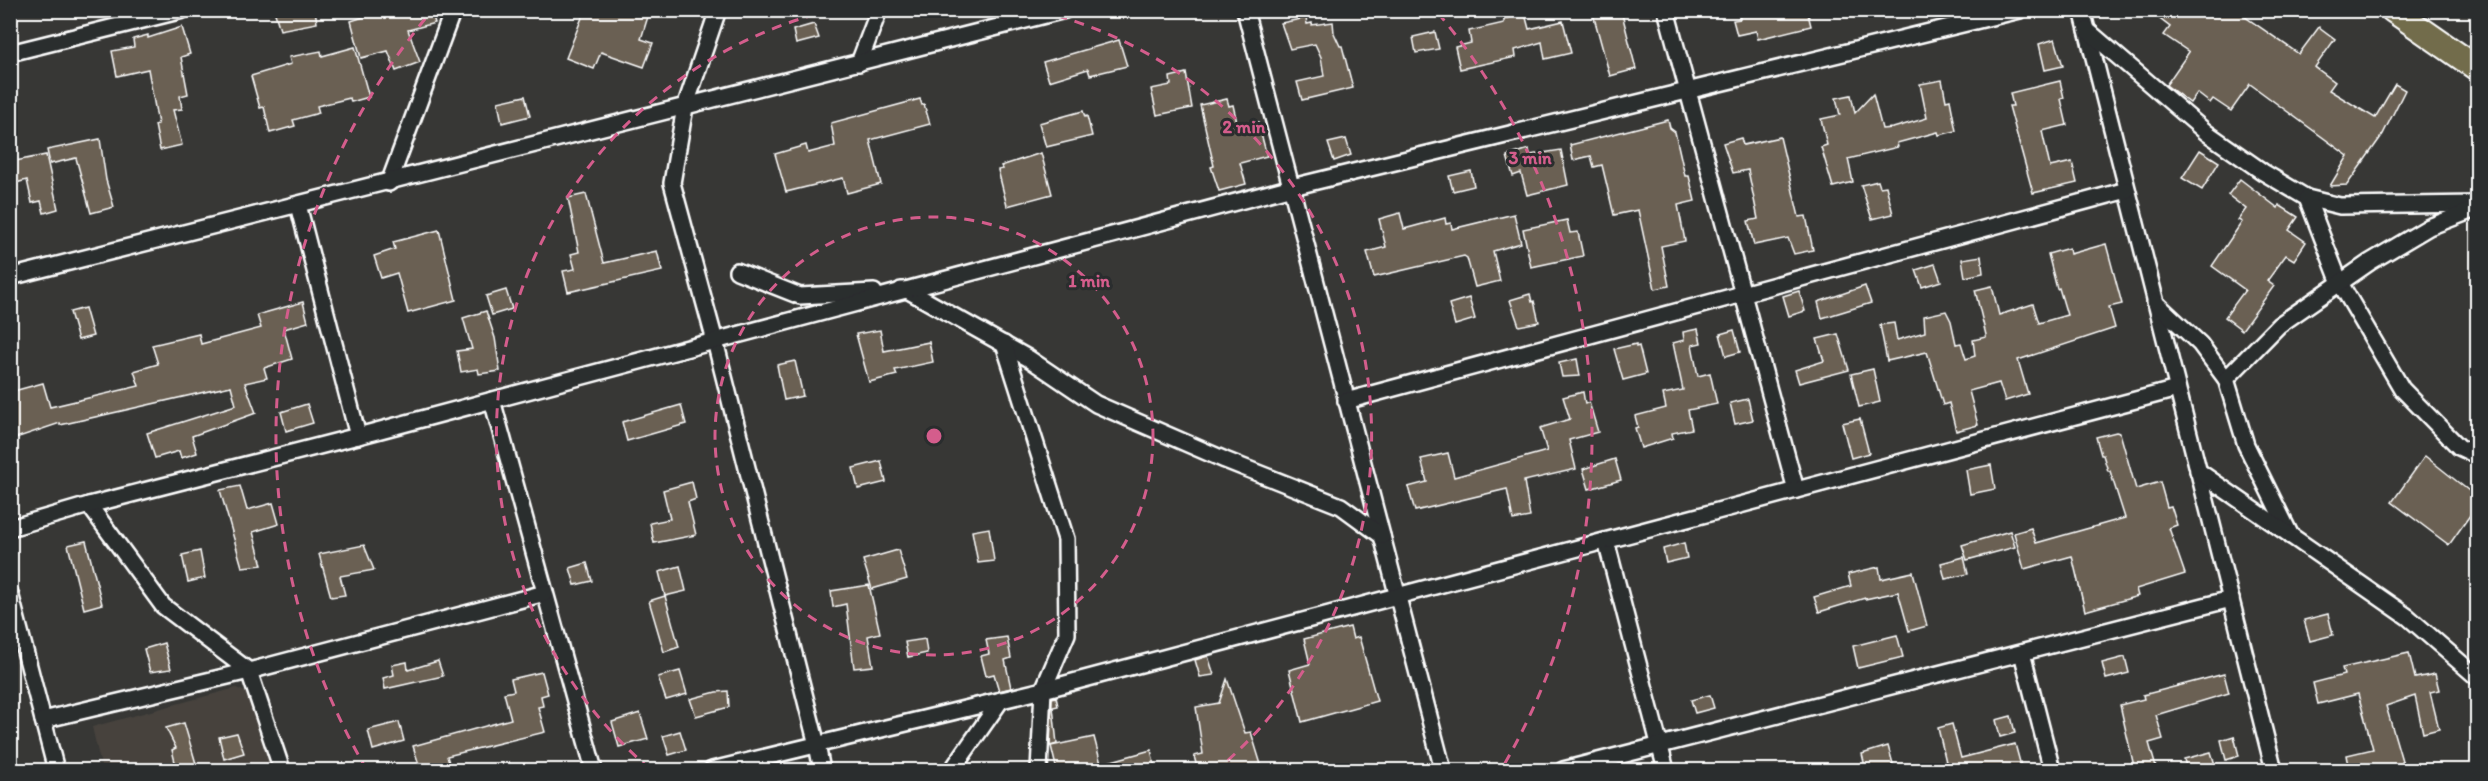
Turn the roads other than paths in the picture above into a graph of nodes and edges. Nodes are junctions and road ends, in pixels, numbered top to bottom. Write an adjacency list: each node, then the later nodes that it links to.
1 (183, 10): 13 (street)
2 (453, 10): 18 (street)
3 (718, 10): 17 (street)
4 (879, 10): 14 (street)
5 (1065, 10): 11 (street)
6 (1245, 10): 19 (street)
7 (1666, 10): 16 (street)
8 (2020, 10): 16 (street)
9 (2082, 10): 12 (street)
10 (2393, 10): 15 (main road)
11 (1048, 13): 14 (street)
12 (2087, 30): 20 (street); 21 (street)
13 (10, 53)
14 (859, 63): 17 (street)
15 (2478, 69)
16 (1688, 91): 19 (street); 28 (street)
17 (685, 107): 18 (street); 30 (street)
18 (389, 183): 22 (street)
19 (1292, 187): 27 (street); 35 (street)
20 (2127, 190): 28 (street); 29 (street)
21 (2307, 198): 23 (street); 26 (street)
22 (298, 205): 25 (street); 36 (street)
23 (2478, 206): 26 (street)
24 (737, 271): 27 (street)
25 (10, 277)
26 (2340, 283): 32 (street); 37 (street)
27 (907, 290): 30 (street); 31 (street)
28 (1743, 294): 35 (street); 39 (street)
29 (2156, 302): 32 (street); 33 (street)
30 (715, 340): 34 (street); 55 (street)
31 (1004, 344): 42 (street); 52 (street)
32 (2226, 379): 43 (street)
33 (2177, 389): 38 (street); 39 (street)
34 (492, 400): 36 (street); 46 (street)
35 (1346, 400): 42 (street)
36 (358, 436): 40 (street)
37 (2478, 456)
38 (2199, 471): 43 (street); 48 (street)
39 (1796, 490): 44 (street)
40 (89, 505): 41 (street); 50 (street)
41 (10, 528)
42 (1382, 536): 47 (street)
43 (2292, 539): 51 (street)
44 (1606, 541): 47 (street); 56 (street)
45 (10, 593): 54 (street)
46 (545, 593): 50 (street); 59 (street)
47 (1398, 596): 52 (street); 64 (street)
48 (2230, 599): 49 (street); 68 (street)
49 (2022, 653): 56 (street); 67 (street)
50 (249, 671): 54 (street); 58 (street)
51 (2478, 678)
52 (1043, 690): 53 (street); 63 (street)
53 (1001, 700): 55 (street); 62 (street)
54 (43, 720): 57 (street)
55 (817, 745): 60 (street); 61 (street)
56 (1659, 746): 65 (street); 66 (street)
57 (56, 771)
58 (282, 771)
59 (594, 771)
60 (712, 771)
61 (822, 771)
62 (952, 771)
63 (1039, 771)
64 (1443, 771)
65 (1563, 771)
66 (1666, 771)
67 (2052, 771)
68 (2274, 771)

